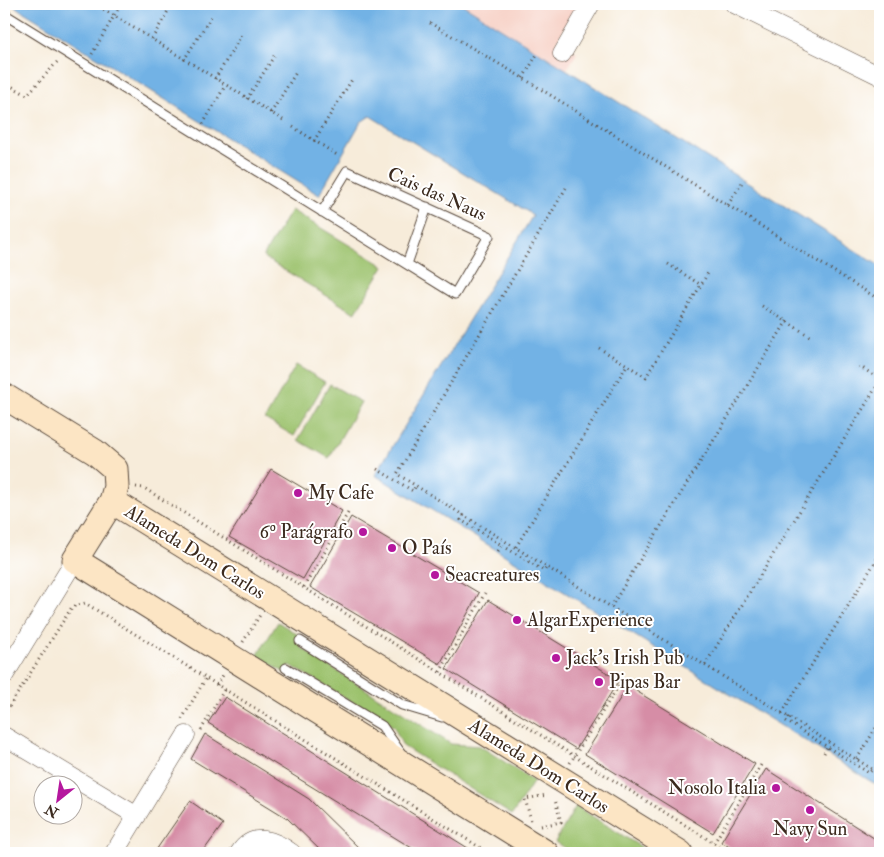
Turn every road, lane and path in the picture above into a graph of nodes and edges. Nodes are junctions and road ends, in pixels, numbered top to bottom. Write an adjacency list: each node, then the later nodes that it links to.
1 (94, 4): 8 (path)
2 (121, 4): 8 (path)
3 (172, 4): 11 (path)
4 (591, 4): 15 (street)
5 (734, 4): 19 (street)
6 (4, 14): 12 (lane, Cais das Naus)
7 (212, 15): 17 (path)
8 (114, 16): 11 (path); 16 (path)
9 (430, 24): 21 (path)
10 (243, 33): 22 (path)
11 (152, 39): 17 (path)
12 (66, 52): 23 (path); 36 (lane, Cais das Naus)
13 (276, 52): 25 (path)
14 (538, 53): 21 (path)
15 (562, 54)
16 (92, 55)
17 (184, 60): 22 (path)
18 (297, 72): 26 (path)
19 (880, 76)
20 (354, 78): 30 (path)
21 (523, 78): 34 (path)
22 (215, 79): 24 (path)
23 (4, 82)
24 (226, 86): 25 (path); 28 (path)
25 (247, 99): 26 (path)
26 (271, 113): 27 (path)
27 (283, 120)
28 (203, 125)
29 (293, 127): 30 (path)
30 (314, 141): 31 (path)
31 (337, 155)
32 (744, 181): 34 (path)
33 (566, 188): 51 (path)
34 (728, 205): 41 (path)
35 (427, 207): 36 (lane, Cais das Naus); 37 (lane); 37 (lane, Cais das Naus)
36 (322, 212): 37 (lane, Cais das Naus)
37 (407, 264)
38 (668, 264): 40 (path)
39 (708, 273): 40 (path)
40 (701, 285): 46 (path)
41 (880, 300)
42 (762, 306): 43 (path)
43 (787, 321): 44 (path); 65 (path)
44 (811, 337)
45 (599, 348): 46 (path)
46 (627, 366): 56 (path)
47 (859, 366): 48 (path)
48 (880, 380): 70 (path)
49 (4, 396): 52 (street)
50 (377, 469): 51 (path)
51 (416, 485): 54 (path)
52 (114, 494): 59 (street, Alameda Dom Carlos); 61 (path); 64 (street, Alameda Dom Carlos)
53 (348, 513): 62 (path)
54 (464, 515): 55 (path); 56 (path)
55 (502, 545): 57 (path); 60 (path)
56 (516, 547): 60 (path)
57 (498, 552)
58 (880, 554): 78 (path)
59 (75, 560): 68 (street); 73 (street)
60 (546, 567): 65 (path)
61 (285, 575): 62 (path); 64 (path)
62 (304, 587): 72 (path)
63 (485, 594): 72 (path)
64 (270, 599): 68 (path); 82 (street, Alameda Dom Carlos)
65 (611, 606): 67 (path)
66 (300, 640): 82 (lane)
67 (676, 647): 69 (path); 70 (path)
68 (233, 658): 76 (path); 91 (street)
69 (669, 658)
70 (704, 665): 78 (path)
71 (286, 668): 91 (lane)
72 (440, 672): 87 (path)
73 (4, 676)
74 (206, 678): 76 (path); 79 (path); 83 (path)
75 (623, 679): 87 (path)
76 (217, 685): 77 (path)
77 (224, 690): 83 (path); 100 (path)
78 (782, 712): 80 (path)
79 (4, 715)
80 (789, 717): 85 (path); 88 (path)
81 (880, 721): 88 (path)
82 (476, 726): 95 (street, Alameda Dom Carlos)
83 (188, 732): 93 (street)
84 (4, 736): 93 (street)
85 (827, 747): 86 (path); 90 (path)
86 (824, 753)
87 (574, 755): 96 (path)
88 (857, 759): 90 (path)
89 (761, 765): 96 (path)
90 (872, 769): 92 (path)
91 (414, 771): 101 (street)
92 (880, 774)
93 (137, 816): 97 (street)
94 (533, 828): 94 (path)
95 (643, 830): 102 (lane); 103 (street, Alameda Dom Carlos)
96 (714, 842): 104 (path)
97 (114, 853)
98 (239, 853): 99 (street)
99 (292, 853)
100 (489, 853)
101 (546, 853)
102 (659, 853)
103 (680, 853)
104 (730, 853)

